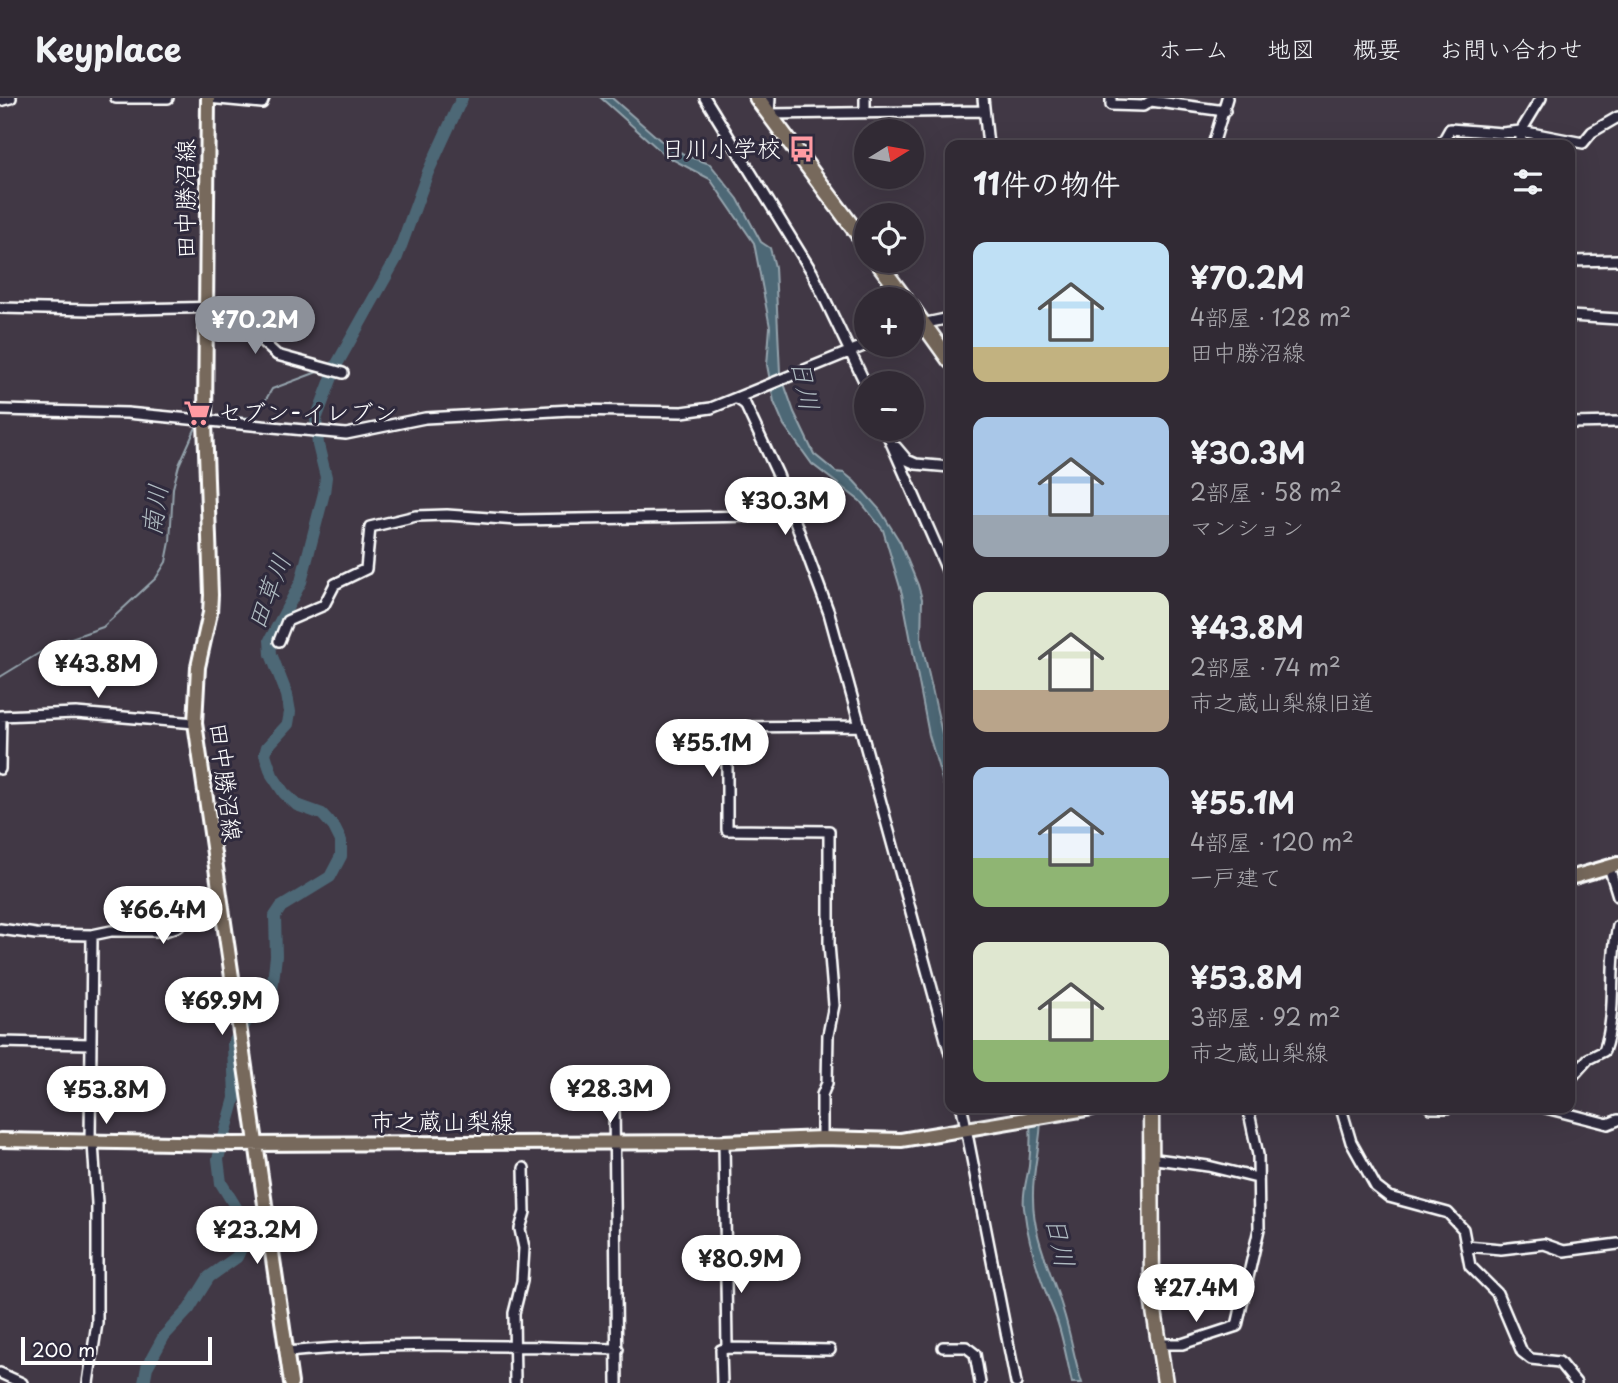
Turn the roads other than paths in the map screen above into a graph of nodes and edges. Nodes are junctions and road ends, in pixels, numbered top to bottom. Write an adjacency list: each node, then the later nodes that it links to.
1 (11, 98): 14 (street)
2 (116, 98): 3 (street)
3 (168, 98)
4 (208, 98): 5 (street); 31 (main road, 田中勝沼線)
5 (264, 98)
6 (705, 98): 37 (street)
7 (757, 98): 18 (highway)
8 (770, 98): 18 (street)
9 (864, 98): 17 (street)
10 (983, 98): 15 (street)
11 (1111, 98): 16 (street)
12 (1227, 98): 16 (street)
13 (1541, 98): 20 (street)
14 (0, 101)
15 (984, 111): 17 (street); 21 (street)
16 (1225, 111): 22 (street)
17 (865, 112): 18 (street)
18 (769, 114): 27 (highway)
19 (1618, 117): 26 (street)
20 (1521, 131): 23 (street); 24 (street); 25 (street)
21 (987, 140)
22 (1215, 140)
23 (1444, 140)
24 (1521, 140)
25 (1568, 140)
26 (1575, 141)
27 (854, 229)
28 (1618, 260): 29 (street)
29 (1575, 261)
30 (0, 307): 31 (street)
31 (207, 307): 40 (street); 43 (main road, 田中勝沼線)
32 (1575, 316): 34 (street)
33 (945, 319): 35 (street)
34 (1618, 319)
35 (924, 323)
36 (924, 332): 38 (highway)
37 (852, 351): 39 (street); 41 (street)
38 (945, 355)
39 (860, 371)
40 (343, 373)
41 (736, 398): 43 (street); 54 (street)
42 (0, 410): 43 (street)
43 (203, 419): 53 (main road, 田中勝沼線)
44 (1618, 422): 45 (street)
45 (1575, 423)
46 (891, 441): 47 (street)
47 (892, 444): 48 (street); 50 (street)
48 (945, 466)
49 (757, 516): 51 (street)
50 (945, 566)
51 (279, 641)
52 (0, 716): 53 (street); 55 (street)
53 (195, 723): 59 (main road, 田中勝沼線)
54 (860, 726): 63 (street); 76 (street)
55 (0, 769)
56 (1614, 866): 57 (main road); 58 (street)
57 (1575, 877)
58 (1618, 896)
59 (220, 909): 62 (street); 81 (main road, 田中勝沼線)
60 (1618, 926): 66 (street)
61 (0, 929): 62 (street)
62 (92, 935): 65 (street)
63 (945, 1036)
64 (0, 1042): 65 (street)
65 (90, 1044): 80 (street)
66 (1575, 1073)
67 (614, 1103): 78 (street)
68 (963, 1113): 75 (street)
69 (1064, 1113): 75 (main road, 市之蔵山梨線)
70 (1151, 1113): 82 (highway)
71 (1249, 1113): 84 (street)
72 (1342, 1113): 86 (street)
73 (1565, 1113): 74 (street)
74 (1618, 1120)
75 (966, 1130): 76 (main road, 市之蔵山梨線); 102 (street)
76 (822, 1138): 79 (main road, 市之蔵山梨線)
77 (0, 1140): 80 (main road, 市之蔵山梨線)
78 (615, 1142): 79 (main road, 市之蔵山梨線); 81 (main road, 市之蔵山梨線); 91 (street)
79 (724, 1142): 90 (street)
80 (91, 1143): 81 (main road, 市之蔵山梨線); 96 (street)
81 (256, 1144): 93 (main road, 田中勝沼線)
82 (1149, 1158): 84 (street); 87 (highway)
83 (524, 1168): 89 (street)
84 (1257, 1178): 87 (street)
85 (1618, 1244): 86 (street)
86 (1466, 1246): 104 (street)
87 (1159, 1345): 103 (highway)
88 (943, 1347): 101 (street)
89 (515, 1348): 91 (street); 93 (street); 98 (street)
90 (727, 1348): 92 (street); 100 (street)
91 (618, 1349): 99 (street)
92 (830, 1350)
93 (287, 1352): 97 (main road, 田中勝沼線)
94 (0, 1373): 95 (street)
95 (22, 1383)
96 (88, 1383)
97 (291, 1383)
98 (515, 1383)
99 (617, 1383)
100 (722, 1383)
101 (980, 1383)
102 (1016, 1383)
103 (1165, 1383)
104 (1576, 1383)

